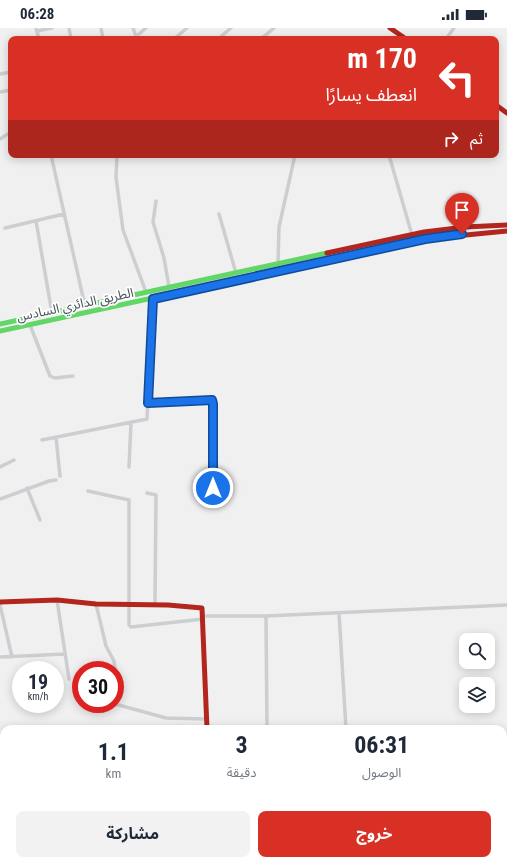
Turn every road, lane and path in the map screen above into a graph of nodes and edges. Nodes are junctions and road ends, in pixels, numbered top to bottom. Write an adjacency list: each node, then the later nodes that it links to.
1 (52, 28): 7 (street)
2 (146, 28): 8 (street)
3 (187, 28): 9 (street)
4 (230, 28): 10 (street)
5 (274, 28): 11 (street)
6 (390, 28): 12 (main road)
7 (37, 30)
8 (139, 34)
9 (178, 36)
10 (221, 36)
11 (265, 36)
12 (402, 36)
13 (51, 158): 18 (street)
14 (117, 158): 32 (street)
15 (294, 158): 29 (street)
16 (390, 158): 27 (street)
17 (156, 201): 31 (street)
18 (64, 214): 20 (street); 36 (street)
19 (219, 214): 30 (street)
20 (36, 221): 23 (street); 37 (street)
21 (493, 225): 22 (main road, الطريق الدائري السادس); 25 (main road, الطريق الدائري السادس); 26 (main road)
22 (507, 225)
23 (5, 228)
24 (507, 231): 26 (main road, الطريق الدائري السادس)
25 (424, 232): 27 (main road, الطريق الدائري السادس); 28 (main road)
26 (493, 232): 28 (main road, الطريق الدائري السادس)
27 (412, 235): 29 (main road, الطريق الدائري السادس)
28 (425, 239): 34 (main road, الطريق الدائري السادس)
29 (278, 264): 30 (main road, الطريق الدائري السادس)
30 (236, 273): 31 (main road, الطريق الدائري السادس)
31 (170, 288): 32 (main road, الطريق الدائري السادس)
32 (146, 292): 33 (main road, الطريق الدائري السادس)
33 (138, 294): 35 (main road); 36 (main road, الطريق الدائري السادس)
34 (153, 299): 35 (main road, الطريق الدائري السادس); 42 (street)
35 (140, 301): 39 (main road, الطريق الدائري السادس)
36 (85, 306): 37 (main road, الطريق الدائري السادس)
37 (52, 313): 38 (main road, الطريق الدائري السادس)
38 (0, 324)
39 (30, 325): 40 (main road, الطريق الدائري السادس); 41 (street)
40 (0, 331)
41 (73, 376)
42 (148, 403): 43 (street); 52 (street)
43 (131, 422): 44 (street); 47 (street)
44 (56, 437): 45 (street); 49 (street)
45 (42, 440)
46 (14, 460): 48 (street)
47 (129, 467)
48 (0, 468)
49 (60, 476)
50 (56, 480): 51 (street)
51 (27, 488): 55 (street); 56 (street)
52 (213, 488)
53 (88, 491): 60 (street)
54 (147, 493): 61 (street)
55 (0, 499)
56 (40, 520)
57 (57, 600): 58 (main road); 59 (main road); 66 (street)
58 (0, 604): 68 (street)
59 (96, 604): 60 (main road); 69 (street)
60 (128, 604): 61 (main road); 65 (street)
61 (155, 604): 65 (main road)
62 (507, 605): 63 (street)
63 (339, 613): 64 (street); 75 (street)
64 (266, 616): 65 (street); 74 (street)
65 (203, 618): 72 (main road)
66 (65, 654): 68 (street); 70 (street)
67 (0, 657): 68 (street)
68 (12, 657)
69 (114, 661)
70 (70, 679)
71 (124, 706): 72 (street)
72 (207, 719): 73 (main road)
73 (207, 725)
74 (267, 725)
75 (346, 725)

